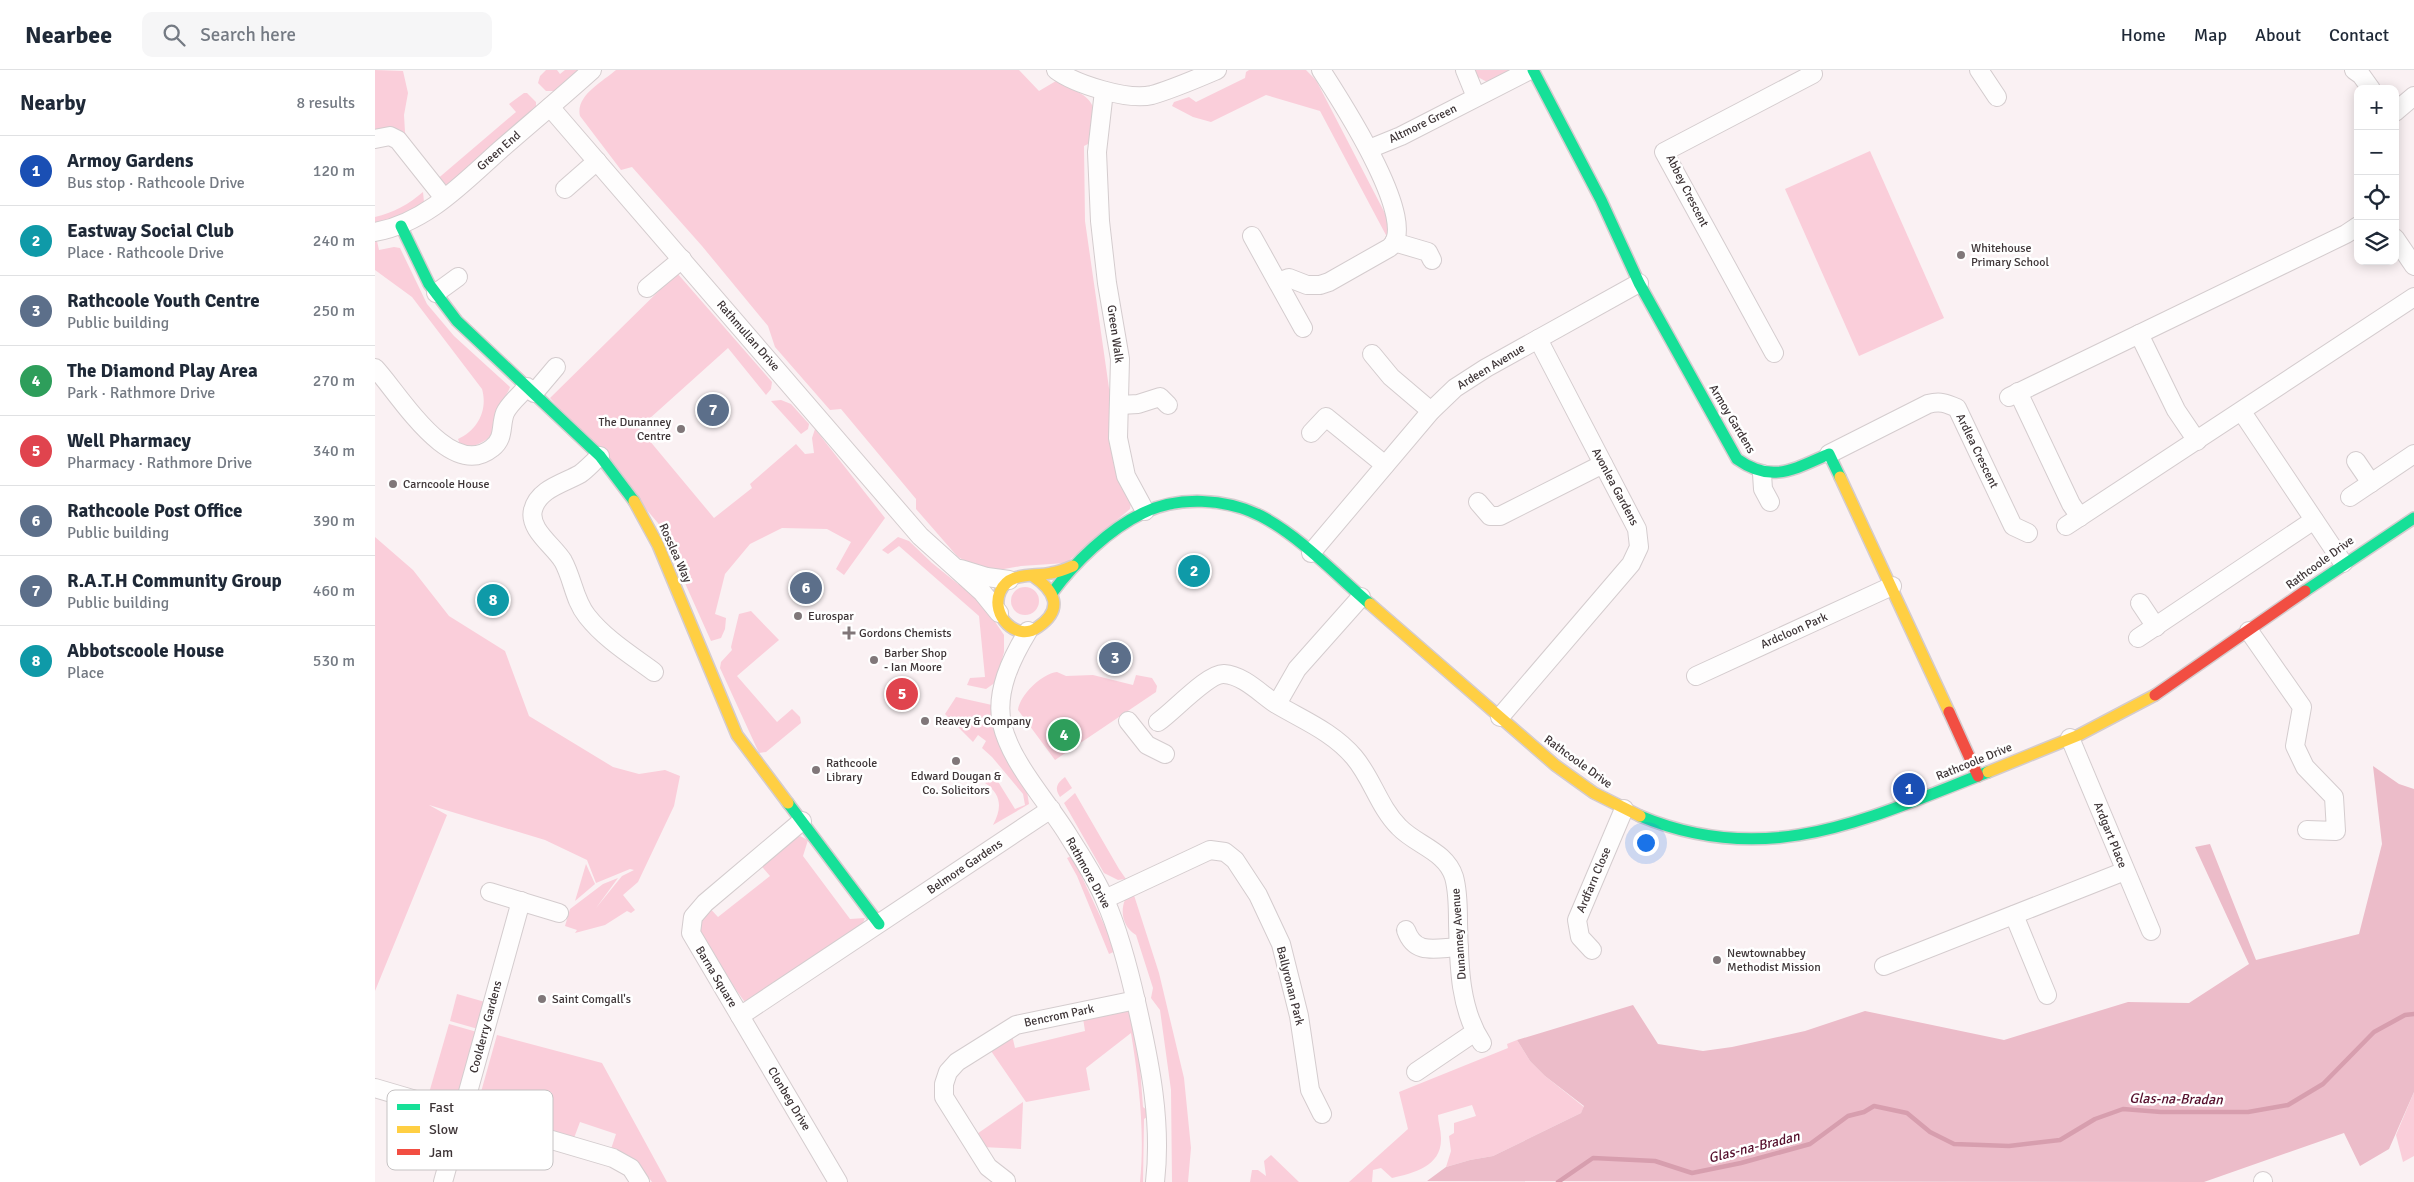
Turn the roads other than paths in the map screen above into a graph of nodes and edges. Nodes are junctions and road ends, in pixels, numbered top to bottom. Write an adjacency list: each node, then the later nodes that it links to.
1 (593, 70): 15 (street, Green End)
2 (1056, 70): 11 (street)
3 (1217, 70): 11 (street)
4 (1321, 70): 18 (street)
5 (1465, 70): 13 (street)
6 (1531, 70): 13 (street, Altmore Green); 33 (street, Armoy Gardens)
7 (1811, 70): 40 (street, Abbey Crescent)
8 (1979, 70): 14 (street)
9 (2355, 70): 10 (street)
10 (2368, 85)
11 (1104, 91): 46 (street, Green Walk)
12 (2414, 96): 16 (street)
13 (1476, 97): 18 (street, Altmore Green)
14 (1997, 97)
15 (550, 107): 19 (street, Rathmullan Drive); 21 (street, Green End)
16 (2399, 109)
17 (375, 139): 21 (street)
18 (1369, 149): 26 (street)
19 (597, 161): 20 (street); 28 (street, Rathmullan Drive)
20 (565, 189)
21 (444, 198): 22 (street, Green End)
22 (401, 226): 24 (street, Green End); 35 (street, Rosslea Way)
23 (2354, 229): 38 (street)
24 (375, 232)
25 (1251, 236): 32 (street)
26 (1395, 242): 29 (street); 32 (street)
27 (2399, 244): 30 (street)
28 (682, 259): 34 (street); 68 (street, Rathmullan Drive)
29 (1432, 260)
30 (2414, 266)
31 (459, 277): 35 (street)
32 (1278, 282): 37 (street)
33 (1639, 283): 39 (street, Ardeen Avenue); 57 (street, Armoy Gardens)
34 (647, 288)
35 (435, 293): 44 (street, Rosslea Way)
36 (2414, 297): 48 (street)
37 (1303, 328)
38 (2139, 334): 50 (street); 50 (street)
39 (1539, 339): 47 (street, Ardeen Avenue); 55 (street, Avonlea Gardens)
40 (1775, 353)
41 (1373, 354): 47 (street)
42 (375, 368): 44 (street)
43 (556, 368): 44 (street)
44 (530, 390): 53 (street, Rosslea Way)
45 (1161, 396): 46 (street)
46 (1120, 405): 62 (street, Green Walk)
47 (1431, 411): 56 (street, Ardeen Avenue)
48 (2241, 412): 50 (street); 64 (street)
49 (1311, 433): 56 (street)
50 (2197, 441)
51 (1829, 454): 57 (street); 65 (street, Ardlea Crescent); 72 (street)
52 (2414, 454): 58 (street)
53 (600, 456): 82 (street); 93 (street, Rosslea Way)
54 (2356, 461): 58 (street)
55 (1603, 464): 60 (street); 85 (street, Avonlea Gardens)
56 (1385, 466): 66 (street, Ardeen Avenue)
57 (1762, 474): 61 (street)
58 (2371, 483): 59 (street)
59 (2350, 498)
60 (1477, 502)
61 (1770, 502)
62 (1145, 511): 66 (street, Rathcoole Drive); 69 (street, Rathcoole Drive)
63 (2414, 518): 67 (street, Rathcoole Drive)
64 (2313, 520): 67 (street); 77 (street)
65 (2028, 533)
66 (1311, 553): 74 (street, Rathcoole Drive)
67 (2343, 563): 79 (street, Rathcoole Drive)
68 (949, 564): 71 (street, Rathmullan Drive); 76 (street, Rathmullan Drive)
69 (1073, 566): 70 (street, Rathcoole Drive); 73 (street, Rathcoole Drive)
70 (1033, 576): 71 (street); 73 (street)
71 (1009, 580): 76 (street)
72 (1892, 586): 83 (street, Ardcloon Park); 90 (street)
73 (1052, 593): 78 (street)
74 (1361, 597): 84 (street); 85 (street, Rathcoole Drive)
75 (2140, 603): 77 (street)
76 (1001, 617): 78 (street); 81 (street, Rathmore Drive)
77 (2156, 627): 80 (street)
78 (1027, 631): 81 (street, Rathmore Drive)
79 (2249, 631): 88 (street, Rathcoole Drive); 94 (street)
80 (2138, 638)
81 (1009, 668): 91 (street, Rathmore Drive)
82 (654, 672)
83 (1696, 676)
84 (1277, 704): 87 (street, Dunanney Avenue); 104 (street, Dunanney Avenue)
85 (1500, 717): 92 (street, Rathcoole Drive)
86 (1128, 721): 89 (street)
87 (1158, 722)
88 (2070, 738): 90 (street, Rathcoole Drive); 95 (street, Ardgart Place)
89 (1165, 754)
90 (1978, 776): 92 (street, Rathcoole Drive)
91 (1051, 809): 97 (street, Rathmore Drive); 101 (street, Belmore Gardens)
92 (1625, 809): 105 (street, Ardfarn Close)
93 (802, 821): 101 (street, Rosslea Way); 109 (street, Barna Square)
94 (2307, 830)
95 (2125, 871): 100 (street); 103 (street, Ardgart Place)
96 (490, 892): 98 (street)
97 (1105, 899): 108 (street, Rathmore Drive); 114 (street, Ballyronan Park)
98 (521, 901): 99 (street); 112 (street, Coolderry Gardens)
99 (559, 913)
100 (2014, 915): 106 (street); 107 (street)
101 (879, 924): 109 (street, Barna Square)
102 (1406, 930): 104 (street)
103 (2151, 932)
104 (1459, 947): 110 (street, Dunanney Avenue)
105 (1592, 950)
106 (1884, 966)
107 (2047, 995)
108 (1136, 1000): 116 (street, Bencrom Park); 119 (street, Rathmore Drive)
109 (740, 1016): 118 (street, Clonbeg Drive)
110 (1416, 1072)
111 (375, 1088): 113 (street)
112 (468, 1090)
113 (387, 1092)
114 (1321, 1114)
115 (553, 1141): 117 (street)
116 (1006, 1181)
117 (640, 1182)
118 (838, 1182)
119 (1155, 1182)

